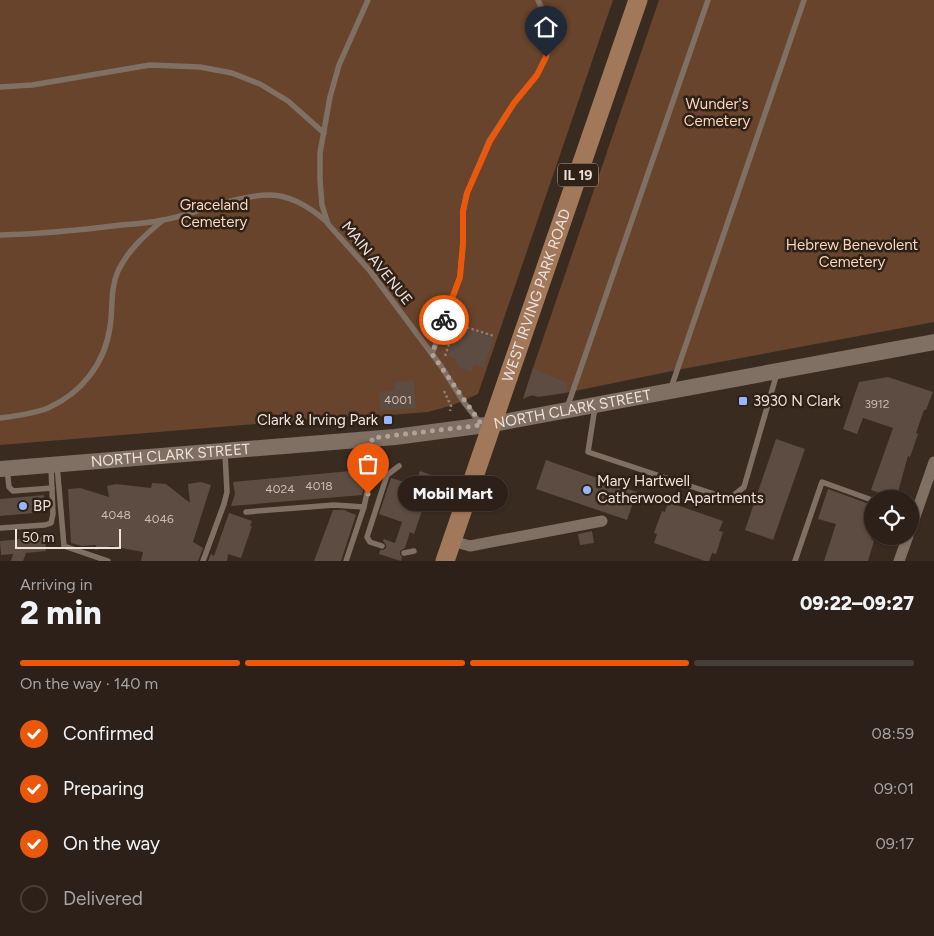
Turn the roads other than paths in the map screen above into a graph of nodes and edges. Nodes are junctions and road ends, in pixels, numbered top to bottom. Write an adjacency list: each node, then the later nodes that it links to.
1 (368, 0): 7 (lane, MAIN AVENUE)
2 (538, 0): 12 (lane)
3 (638, 0): 18 (main road, WEST IRVING PARK ROAD / IL 19)
4 (708, 0): 16 (lane)
5 (804, 0): 14 (lane)
6 (0, 87): 7 (lane)
7 (324, 133): 9 (lane, MAIN AVENUE)
8 (163, 220): 9 (lane); 10 (lane); 17 (lane)
9 (328, 224): 12 (lane, MAIN AVENUE)
10 (0, 235)
11 (934, 342): 13 (main road, NORTH CLARK STREET)
12 (432, 354): 18 (lane, MAIN AVENUE)
13 (777, 371): 14 (main road, NORTH CLARK STREET); 15 (lane)
14 (670, 391): 15 (main road, NORTH CLARK STREET)
15 (596, 405): 16 (main road, NORTH CLARK STREET)
16 (567, 410): 18 (main road, NORTH CLARK STREET)
17 (0, 418)
18 (488, 428): 19 (main road, NORTH CLARK STREET); 33 (main road, WEST IRVING PARK ROAD / IL 19)
19 (372, 438): 20 (main road, NORTH CLARK STREET); 29 (lane)
20 (225, 450): 22 (main road, NORTH CLARK STREET); 39 (lane)
21 (934, 462): 26 (street)
22 (54, 465): 24 (main road, NORTH CLARK STREET); 25 (lane); 38 (lane)
23 (398, 466): 35 (lane)
24 (3, 469): 25 (lane)
25 (52, 488): 32 (lane)
26 (929, 491): 28 (street)
27 (864, 497): 42 (lane)
28 (919, 505)
29 (364, 507): 30 (lane); 40 (lane)
30 (246, 512)
31 (602, 521): 33 (street)
32 (0, 528)
33 (452, 541): 41 (main road, WEST IRVING PARK ROAD / IL 19)
34 (905, 545): 43 (street)
35 (382, 546)
36 (414, 551): 37 (lane)
37 (404, 553)
38 (108, 561)
39 (203, 561)
40 (346, 561)
41 (445, 561)
42 (795, 561)
43 (899, 561)

